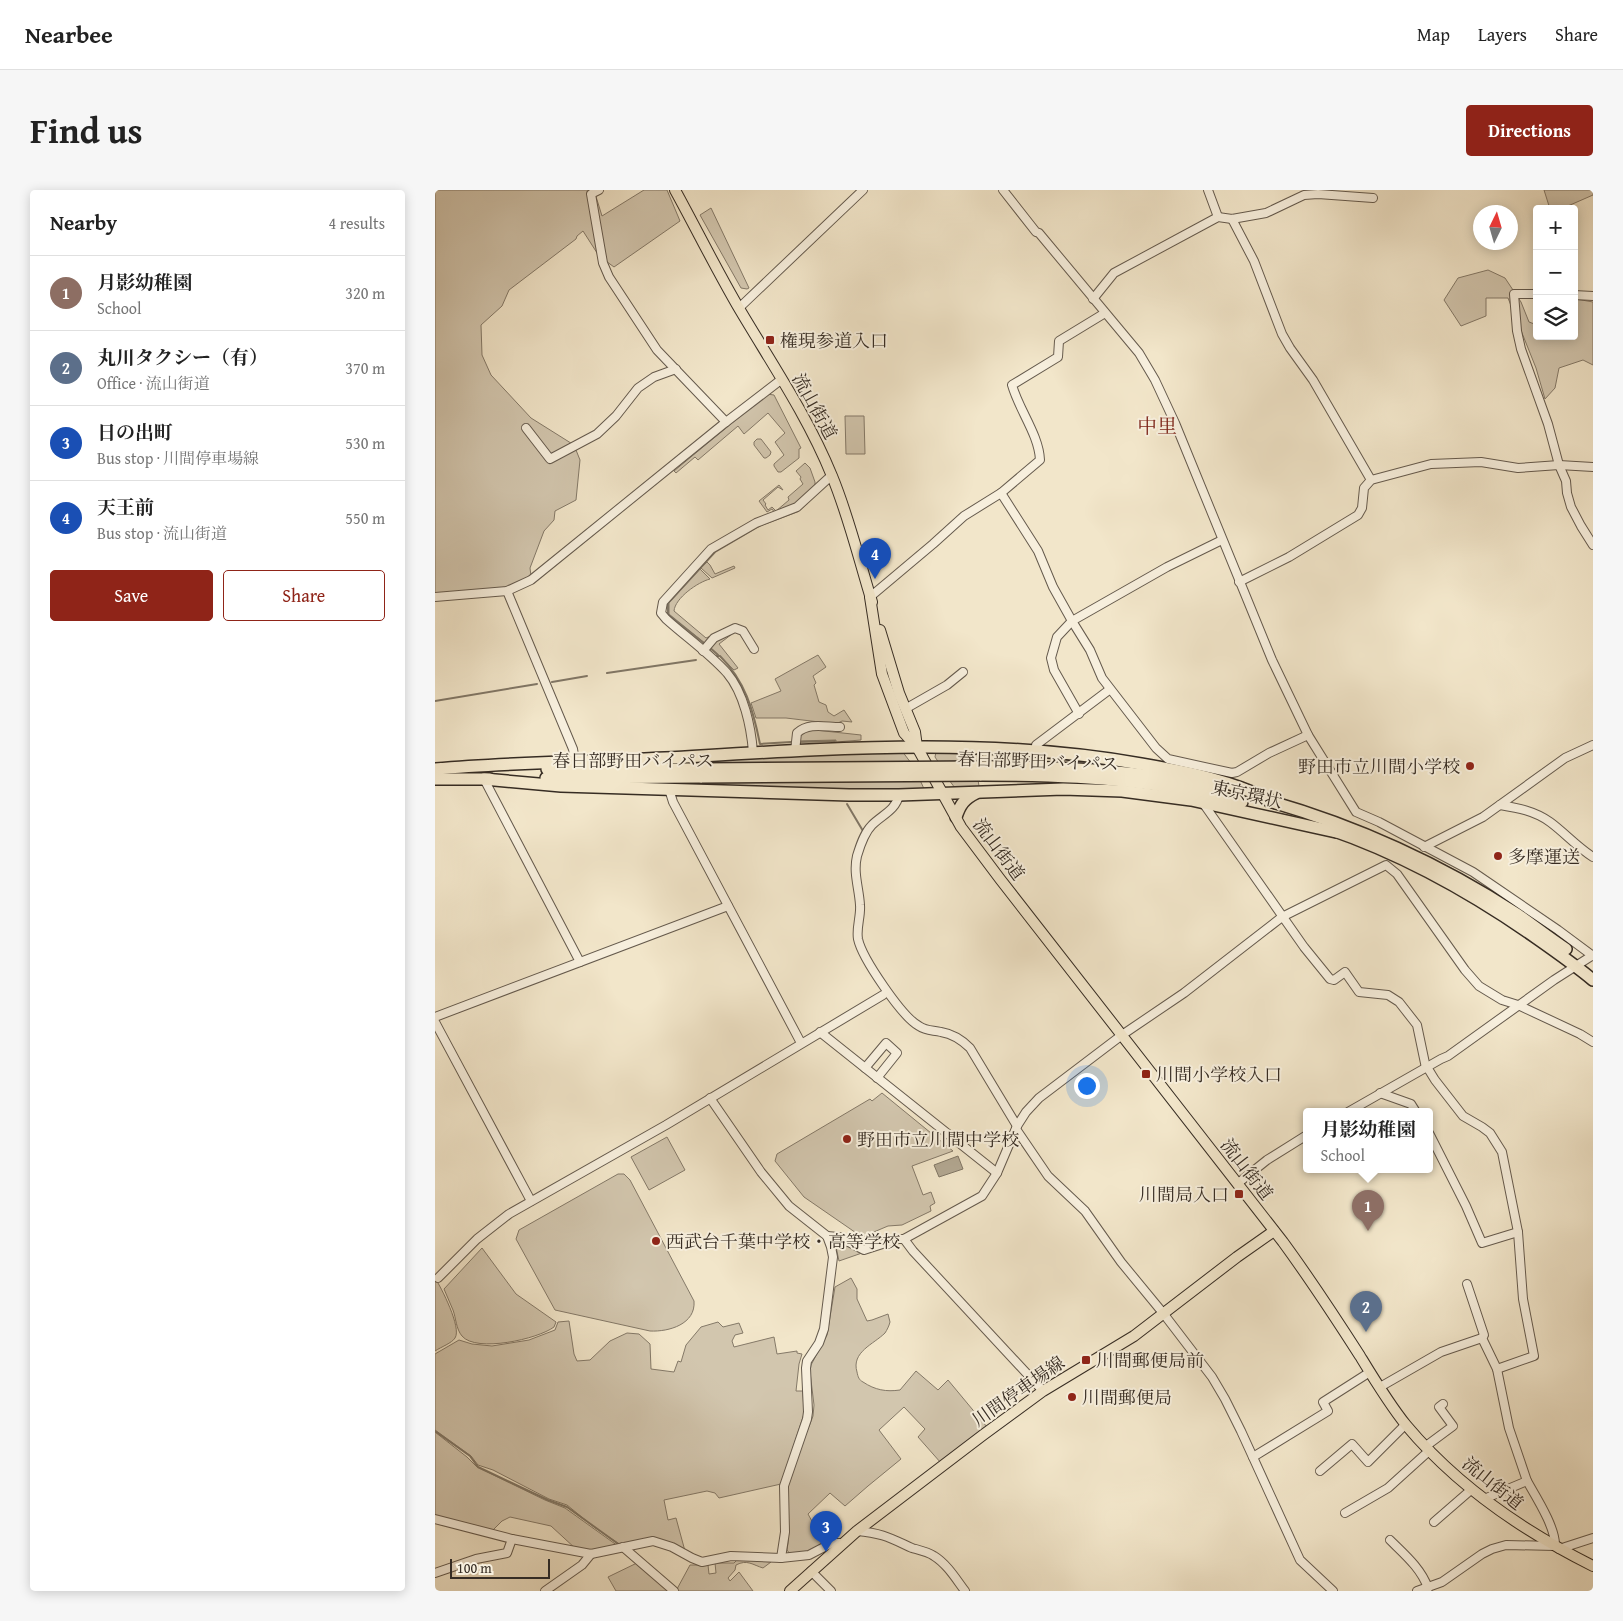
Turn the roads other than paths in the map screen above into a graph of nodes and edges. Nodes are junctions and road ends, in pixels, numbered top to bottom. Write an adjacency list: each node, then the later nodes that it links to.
1 (599, 190): 15 (street)
2 (675, 190): 13 (main road, 流山街道)
3 (863, 190): 13 (street)
4 (1003, 190): 12 (street)
5 (1208, 190): 7 (street)
6 (1373, 198): 8 (street)
7 (1218, 217): 8 (street); 12 (street)
8 (1232, 219): 22 (street)
9 (1533, 294): 19 (street)
10 (1578, 295): 11 (street)
11 (1593, 296)
12 (1093, 299): 14 (street)
13 (739, 308): 16 (main road, 流山街道)
14 (1105, 313): 23 (street); 24 (street)
15 (675, 370): 17 (street); 18 (street)
16 (781, 378): 17 (street); 21 (main road, 流山街道)
17 (726, 422): 27 (street)
18 (526, 428)
19 (1559, 465): 20 (street); 22 (street); 25 (street)
20 (1593, 466)
21 (832, 475): 29 (main road, 流山街道); 32 (street)
22 (1371, 480): 26 (street)
23 (1001, 493): 29 (street); 30 (street)
24 (1222, 540): 26 (street); 30 (street)
25 (1593, 545)
26 (1239, 582): 38 (street)
27 (507, 591): 28 (street); 44 (street)
28 (435, 597)
29 (870, 597): 35 (main road, 流山街道); 40 (main road, 流山街道)
30 (1071, 621): 34 (street); 36 (street)
31 (754, 649): 32 (street)
32 (703, 651): 43 (street)
33 (963, 672): 35 (street)
34 (1109, 690): 36 (street); 38 (street)
35 (905, 709): 40 (main road, 流山街道)
36 (1079, 714): 42 (street)
37 (841, 727): 41 (street)
38 (1308, 735): 59 (street)
39 (1593, 745): 56 (street)
40 (917, 747): 41 (highway); 42 (highway); 52 (main road, 流山街道)
41 (795, 751): 43 (highway)
42 (1036, 751): 55 (highway)
43 (753, 752): 44 (highway)
44 (575, 761): 45 (highway)
45 (435, 770): 47 (highway, 春日部野田バイパス)
46 (980, 771): 47 (highway, 春日部野田バイパス, bridge); 55 (highway, 春日部野田バイパス); 58 (highway, 春日部野田バイパス)
47 (702, 773): 49 (highway, 春日部野田バイパス)
48 (435, 779): 49 (highway, 春日部野田バイパス)
49 (484, 779): 50 (highway, 東京環状); 64 (street)
50 (669, 789): 53 (highway, 東京環状); 61 (street)
51 (977, 792): 52 (highway, 東京環状); 54 (highway, 東京環状); 57 (highway)
52 (943, 794): 53 (highway, 東京環状); 57 (main road, 流山街道)
53 (899, 795): 82 (street)
54 (1203, 803): 58 (highway, 東京環状); 62 (street)
55 (1276, 803): 63 (highway, 春日部野田バイパス)
56 (1501, 805): 59 (street); 60 (street)
57 (956, 817): 72 (main road, 流山街道)
58 (1337, 832): 63 (highway, 春日部野田バイパス)
59 (1424, 847): 63 (street)
60 (1593, 858)
61 (728, 906): 64 (street); 74 (street)
62 (1282, 917): 68 (street); 72 (street); 75 (street)
63 (1586, 960): 65 (highway, 春日部野田バイパス); 66 (highway, 春日部野田バイパス); 68 (street)
64 (580, 962): 69 (street)
65 (1593, 970)
66 (1593, 980)
67 (883, 995): 71 (street)
68 (1518, 1005): 73 (street); 75 (street)
69 (435, 1017)
70 (435, 1022): 87 (street)
71 (820, 1032): 74 (street); 76 (street)
72 (1122, 1035): 82 (street); 86 (main road, 流山街道)
73 (1593, 1042)
74 (801, 1043): 79 (street)
75 (1426, 1067): 78 (street); 89 (street)
76 (865, 1068): 77 (street); 77 (street)
77 (877, 1078): 85 (street)
78 (1380, 1093): 80 (street); 81 (street)
79 (710, 1098): 87 (street); 90 (street)
80 (1355, 1108)
81 (1414, 1108)
82 (1016, 1127): 85 (street); 94 (street)
83 (1303, 1138): 86 (street)
84 (1433, 1140): 89 (street)
85 (997, 1173): 91 (street)
86 (1237, 1184): 88 (main road, 流山街道)
87 (531, 1201): 92 (street)
88 (1274, 1231): 94 (main road, 川間停車場線); 97 (main road, 流山街道)
89 (1518, 1232): 96 (street)
90 (827, 1236): 91 (street); 119 (street)
91 (904, 1239): 99 (street)
92 (438, 1278)
93 (1467, 1284): 95 (street)
94 (1163, 1313): 99 (main road, 川間停車場線); 103 (street)
95 (1482, 1338): 96 (street); 98 (street)
96 (1497, 1369): 105 (street)
97 (1370, 1372): 98 (main road, 流山街道); 103 (street)
98 (1380, 1387): 101 (main road, 流山街道)
99 (1043, 1391): 111 (main road, 川間停車場線)
100 (1443, 1404): 102 (street)
101 (1406, 1424): 102 (main road, 流山街道); 104 (street)
102 (1428, 1448): 106 (main road, 流山街道); 108 (street)
103 (1253, 1457): 129 (street)
104 (1320, 1471)
105 (1527, 1481): 107 (street); 117 (street)
106 (1472, 1489): 107 (main road, 流山街道); 110 (street)
107 (1484, 1499): 117 (main road, 流山街道)
108 (1345, 1513)
109 (435, 1519): 113 (street)
110 (1434, 1522)
111 (857, 1531): 115 (main road, 川間停車場線); 128 (street)
112 (1593, 1538): 117 (street)
113 (512, 1539): 118 (street); 122 (street)
114 (1390, 1540): 123 (street)
115 (842, 1543): 119 (street); 121 (main road, 川間停車場線)
116 (623, 1547): 118 (street); 119 (street); 125 (street)
117 (1557, 1548): 120 (main road, 流山街道); 123 (street)
118 (591, 1554): 124 (street)
119 (781, 1558)
120 (1593, 1566)
121 (811, 1571): 126 (main road, 川間停車場線); 127 (street)
122 (435, 1573)
123 (1428, 1588): 130 (street)
124 (545, 1591)
125 (674, 1591)
126 (790, 1591)
127 (831, 1591)
128 (965, 1591)
129 (1333, 1591)
130 (1417, 1591)

